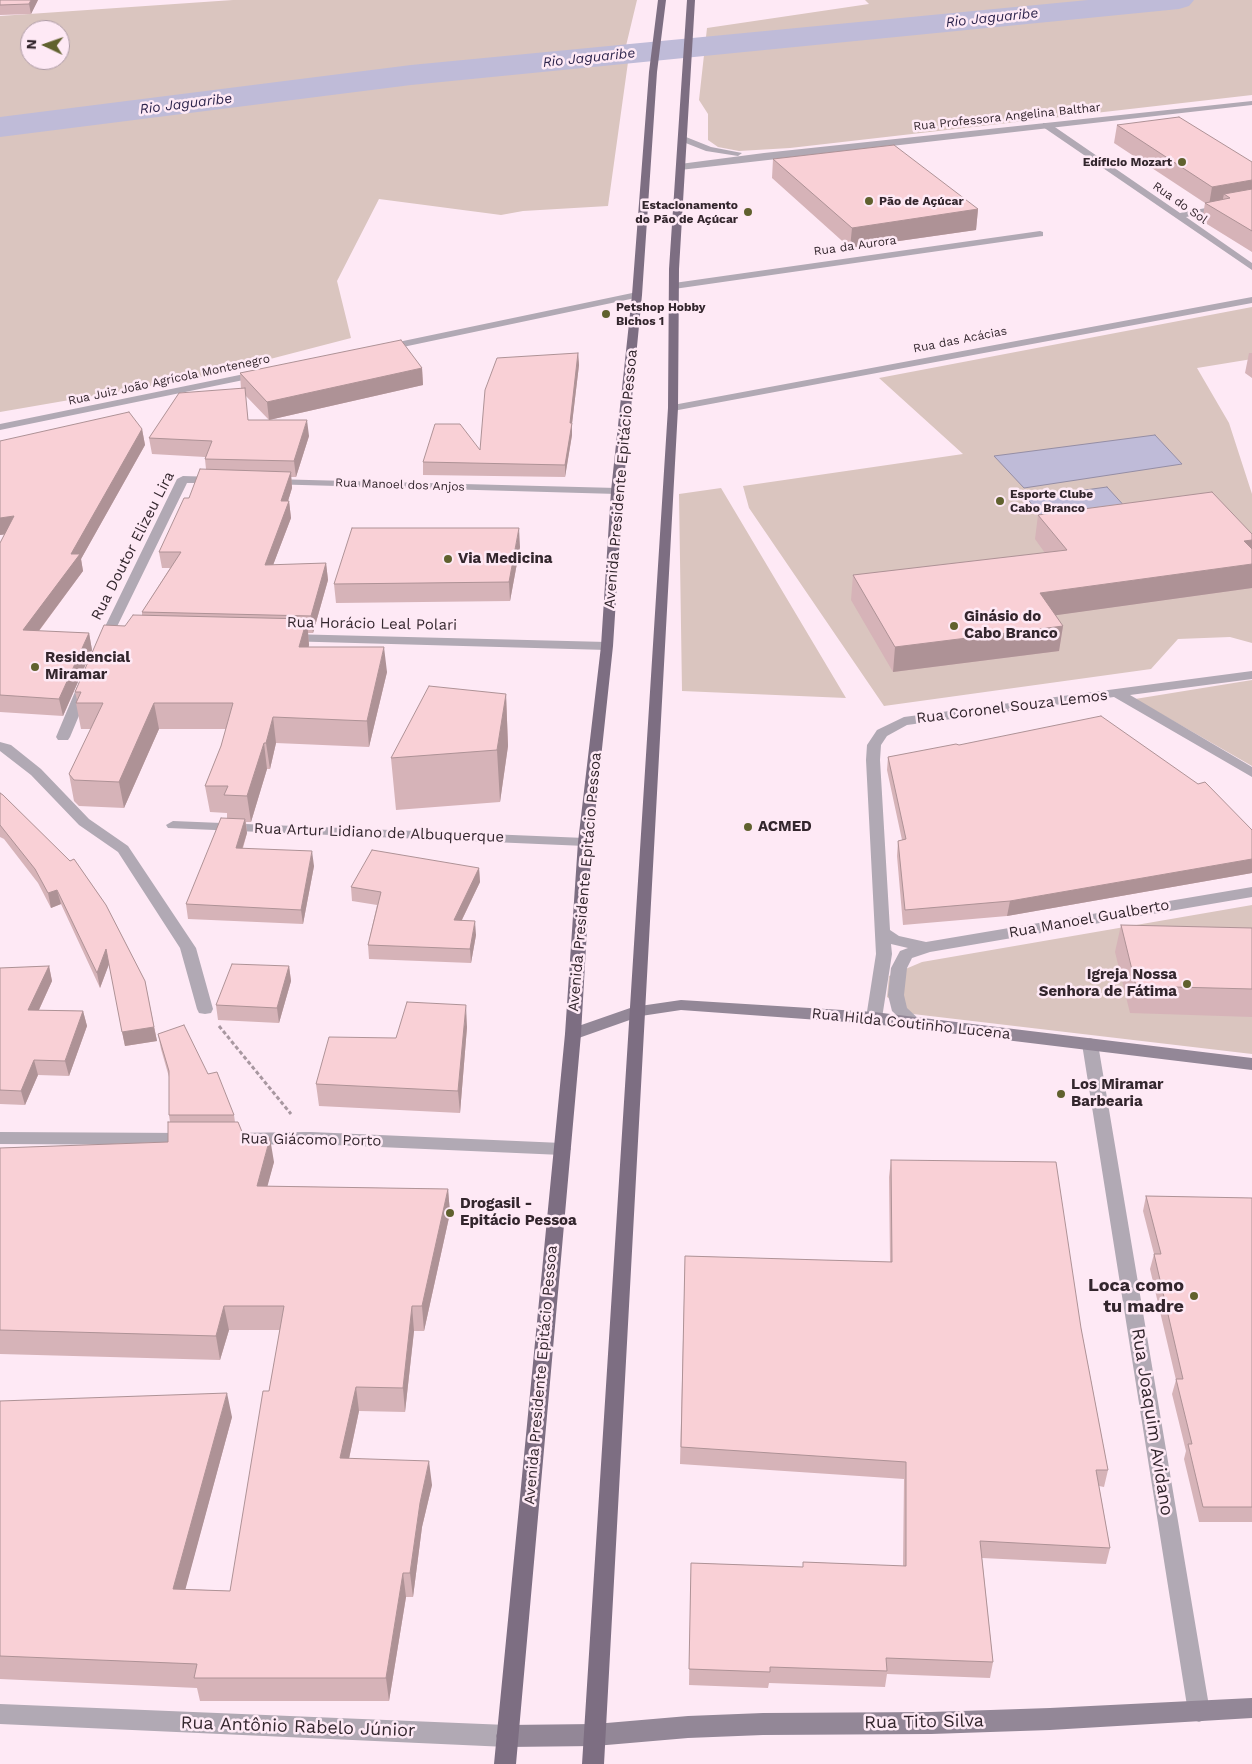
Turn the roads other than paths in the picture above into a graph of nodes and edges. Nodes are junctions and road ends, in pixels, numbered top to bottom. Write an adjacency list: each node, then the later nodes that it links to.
1 (662, 0): 13 (main road, Avenida Presidente Epitácio Pessoa)
2 (691, 0): 5 (main road)
3 (1252, 103): 4 (street, Rua Professora Angelina Balthar)
4 (1046, 125): 6 (street, Rua Professora Angelina Balthar); 9 (street, Rua do Sol)
5 (681, 138): 6 (street); 7 (main road)
6 (764, 156): 7 (street)
7 (680, 167): 12 (main road)
8 (1252, 202): 9 (street)
9 (1178, 216): 11 (street, Rua do Sol)
10 (1040, 234): 12 (street, Rua da Aurora)
11 (1252, 267)
12 (674, 286): 17 (main road)
13 (637, 295): 15 (street); 21 (main road, Avenida Presidente Epitácio Pessoa)
14 (1252, 300): 17 (street, Rua das Acácias)
15 (376, 350)
16 (270, 372): 18 (street, Rua Juiz João Agrícola Montenegro)
17 (674, 408): 39 (main road)
18 (0, 428)
19 (222, 480): 22 (street, Rua Doutor Elizeu Lira)
20 (262, 481): 21 (street, Rua Manoel dos Anjos)
21 (617, 491): 25 (main road, Avenida Presidente Epitácio Pessoa)
22 (107, 634): 23 (street); 26 (street, Rua Doutor Elizeu Lira)
23 (126, 634)
24 (274, 638): 25 (street, Rua Horácio Leal Polari)
25 (607, 646): 34 (main road, Avenida Presidente Epitácio Pessoa)
26 (100, 651)
27 (1252, 675): 29 (street, Rua Coronel Souza Lemos)
28 (89, 677): 30 (street)
29 (1118, 694): 32 (street); 36 (street, Rua Coronel Souza Lemos)
30 (63, 737)
31 (0, 746): 38 (street)
32 (1252, 773)
33 (173, 825): 34 (street, Rua Artur Lidiano de Albuquerque)
34 (585, 842): 42 (main road, Avenida Presidente Epitácio Pessoa)
35 (1252, 892): 37 (street, Rua Manoel Gualberto)
36 (882, 932): 37 (street, Rua Manoel Gualberto); 40 (street, Rua Coronel Souza Lemos)
37 (927, 947): 41 (street, Rua Manoel Gualberto)
38 (205, 1009)
39 (639, 1010): 40 (main road, Rua Hilda Coutinho Lucena); 42 (main road, Rua Hilda Coutinho Lucena); 50 (main road)
40 (874, 1018): 41 (main road, Rua Hilda Coutinho Lucena)
41 (914, 1022): 43 (main road, Rua Hilda Coutinho Lucena)
42 (572, 1034): 46 (main road, Avenida Presidente Epitácio Pessoa)
43 (1090, 1044): 44 (main road, Rua Hilda Coutinho Lucena); 48 (street, Rua Joaquim Avidano)
44 (1252, 1064)
45 (0, 1138): 46 (street, Rua Giácomo Porto)
46 (562, 1149): 51 (main road, Avenida Presidente Epitácio Pessoa)
47 (1252, 1708): 48 (main road, Rua Tito Silva)
48 (1199, 1712): 50 (main road, Rua Tito Silva)
49 (0, 1714): 51 (street, Rua Antônio Rabelo Júnior)
50 (595, 1735): 51 (main road, Rua Antônio Rabelo Júnior); 53 (main road)
51 (507, 1736): 52 (main road, Avenida Presidente Epitácio Pessoa)
52 (505, 1764)
53 (593, 1764)

